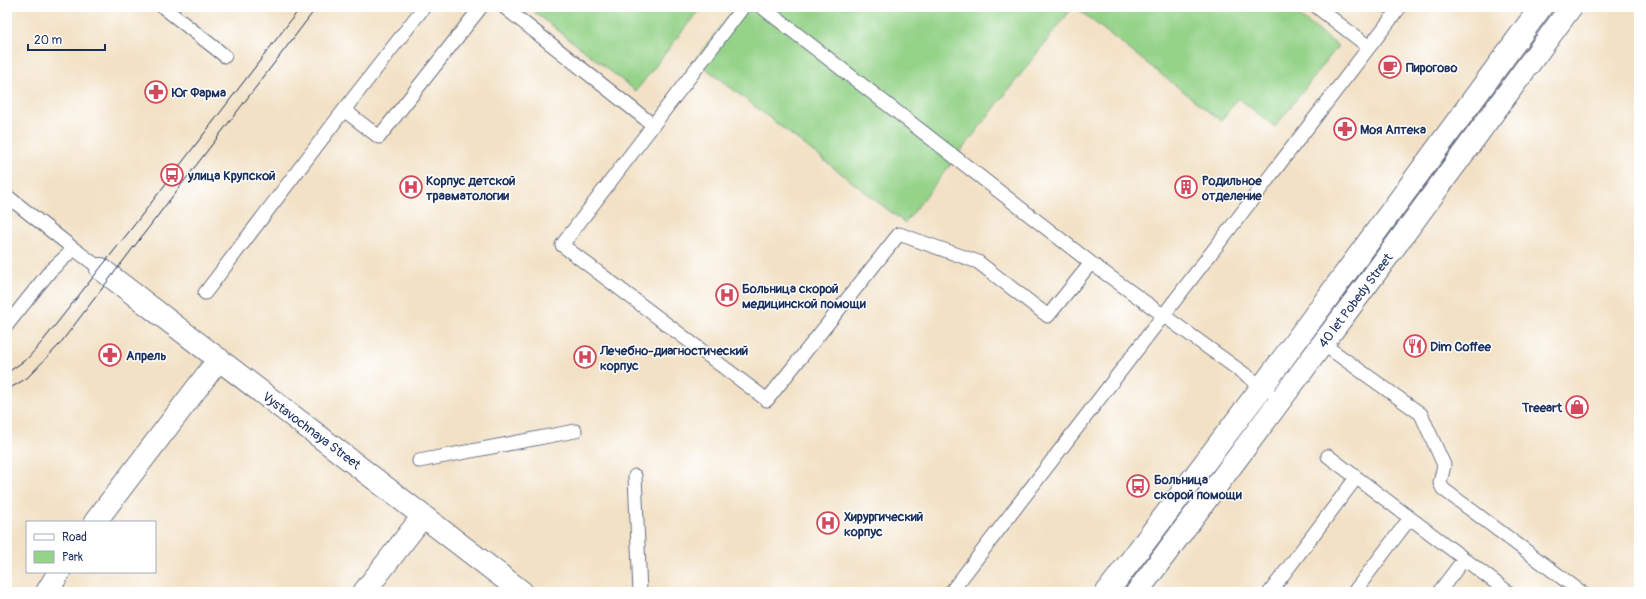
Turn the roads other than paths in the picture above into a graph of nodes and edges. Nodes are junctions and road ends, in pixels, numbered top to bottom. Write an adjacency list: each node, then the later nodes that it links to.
1 (163, 7): 12 (lane)
2 (424, 7): 13 (lane)
3 (481, 7): 13 (lane)
4 (504, 7): 14 (lane)
5 (743, 7): 14 (lane)
6 (762, 7): 17 (lane)
7 (1316, 7): 11 (lane)
8 (1400, 7): 11 (lane)
9 (1541, 7): 24 (main road, 40 let Pobedy Street)
10 (1571, 7): 22 (main road, 40 let Pobedy Street)
11 (1369, 47): 20 (lane)
12 (225, 56)
13 (344, 110): 19 (lane)
14 (653, 125): 17 (lane)
15 (7, 196): 16 (lane)
16 (74, 249): 18 (lane); 21 (lane)
17 (1091, 263): 20 (lane)
18 (101, 269): 23 (main road, Vystavochnaya Street)
19 (205, 293)
20 (1163, 315): 24 (lane); 40 (lane)
21 (7, 325)
22 (1323, 344): 25 (main road, 40 let Pobedy Street); 47 (lane)
23 (219, 359): 31 (main road, Vystavochnaya Street); 33 (main road)
24 (1262, 387): 25 (lane); 41 (main road, 40 let Pobedy Street)
25 (1280, 400): 42 (main road, 40 let Pobedy Street)
26 (576, 431): 28 (lane)
27 (1328, 456): 30 (lane)
28 (419, 461)
29 (635, 476): 39 (lane)
30 (1356, 478): 32 (lane); 43 (lane)
31 (423, 516): 37 (main road); 38 (main road, Vystavochnaya Street)
32 (1410, 518): 34 (lane); 44 (lane)
33 (96, 521)
34 (1464, 559): 45 (lane); 46 (lane)
35 (58, 573): 36 (main road)
36 (47, 592)
37 (364, 592)
38 (522, 592)
39 (640, 592)
40 (951, 592)
41 (1107, 592)
42 (1137, 592)
43 (1270, 592)
44 (1354, 592)
45 (1439, 592)
46 (1508, 592)
47 (1581, 592)

